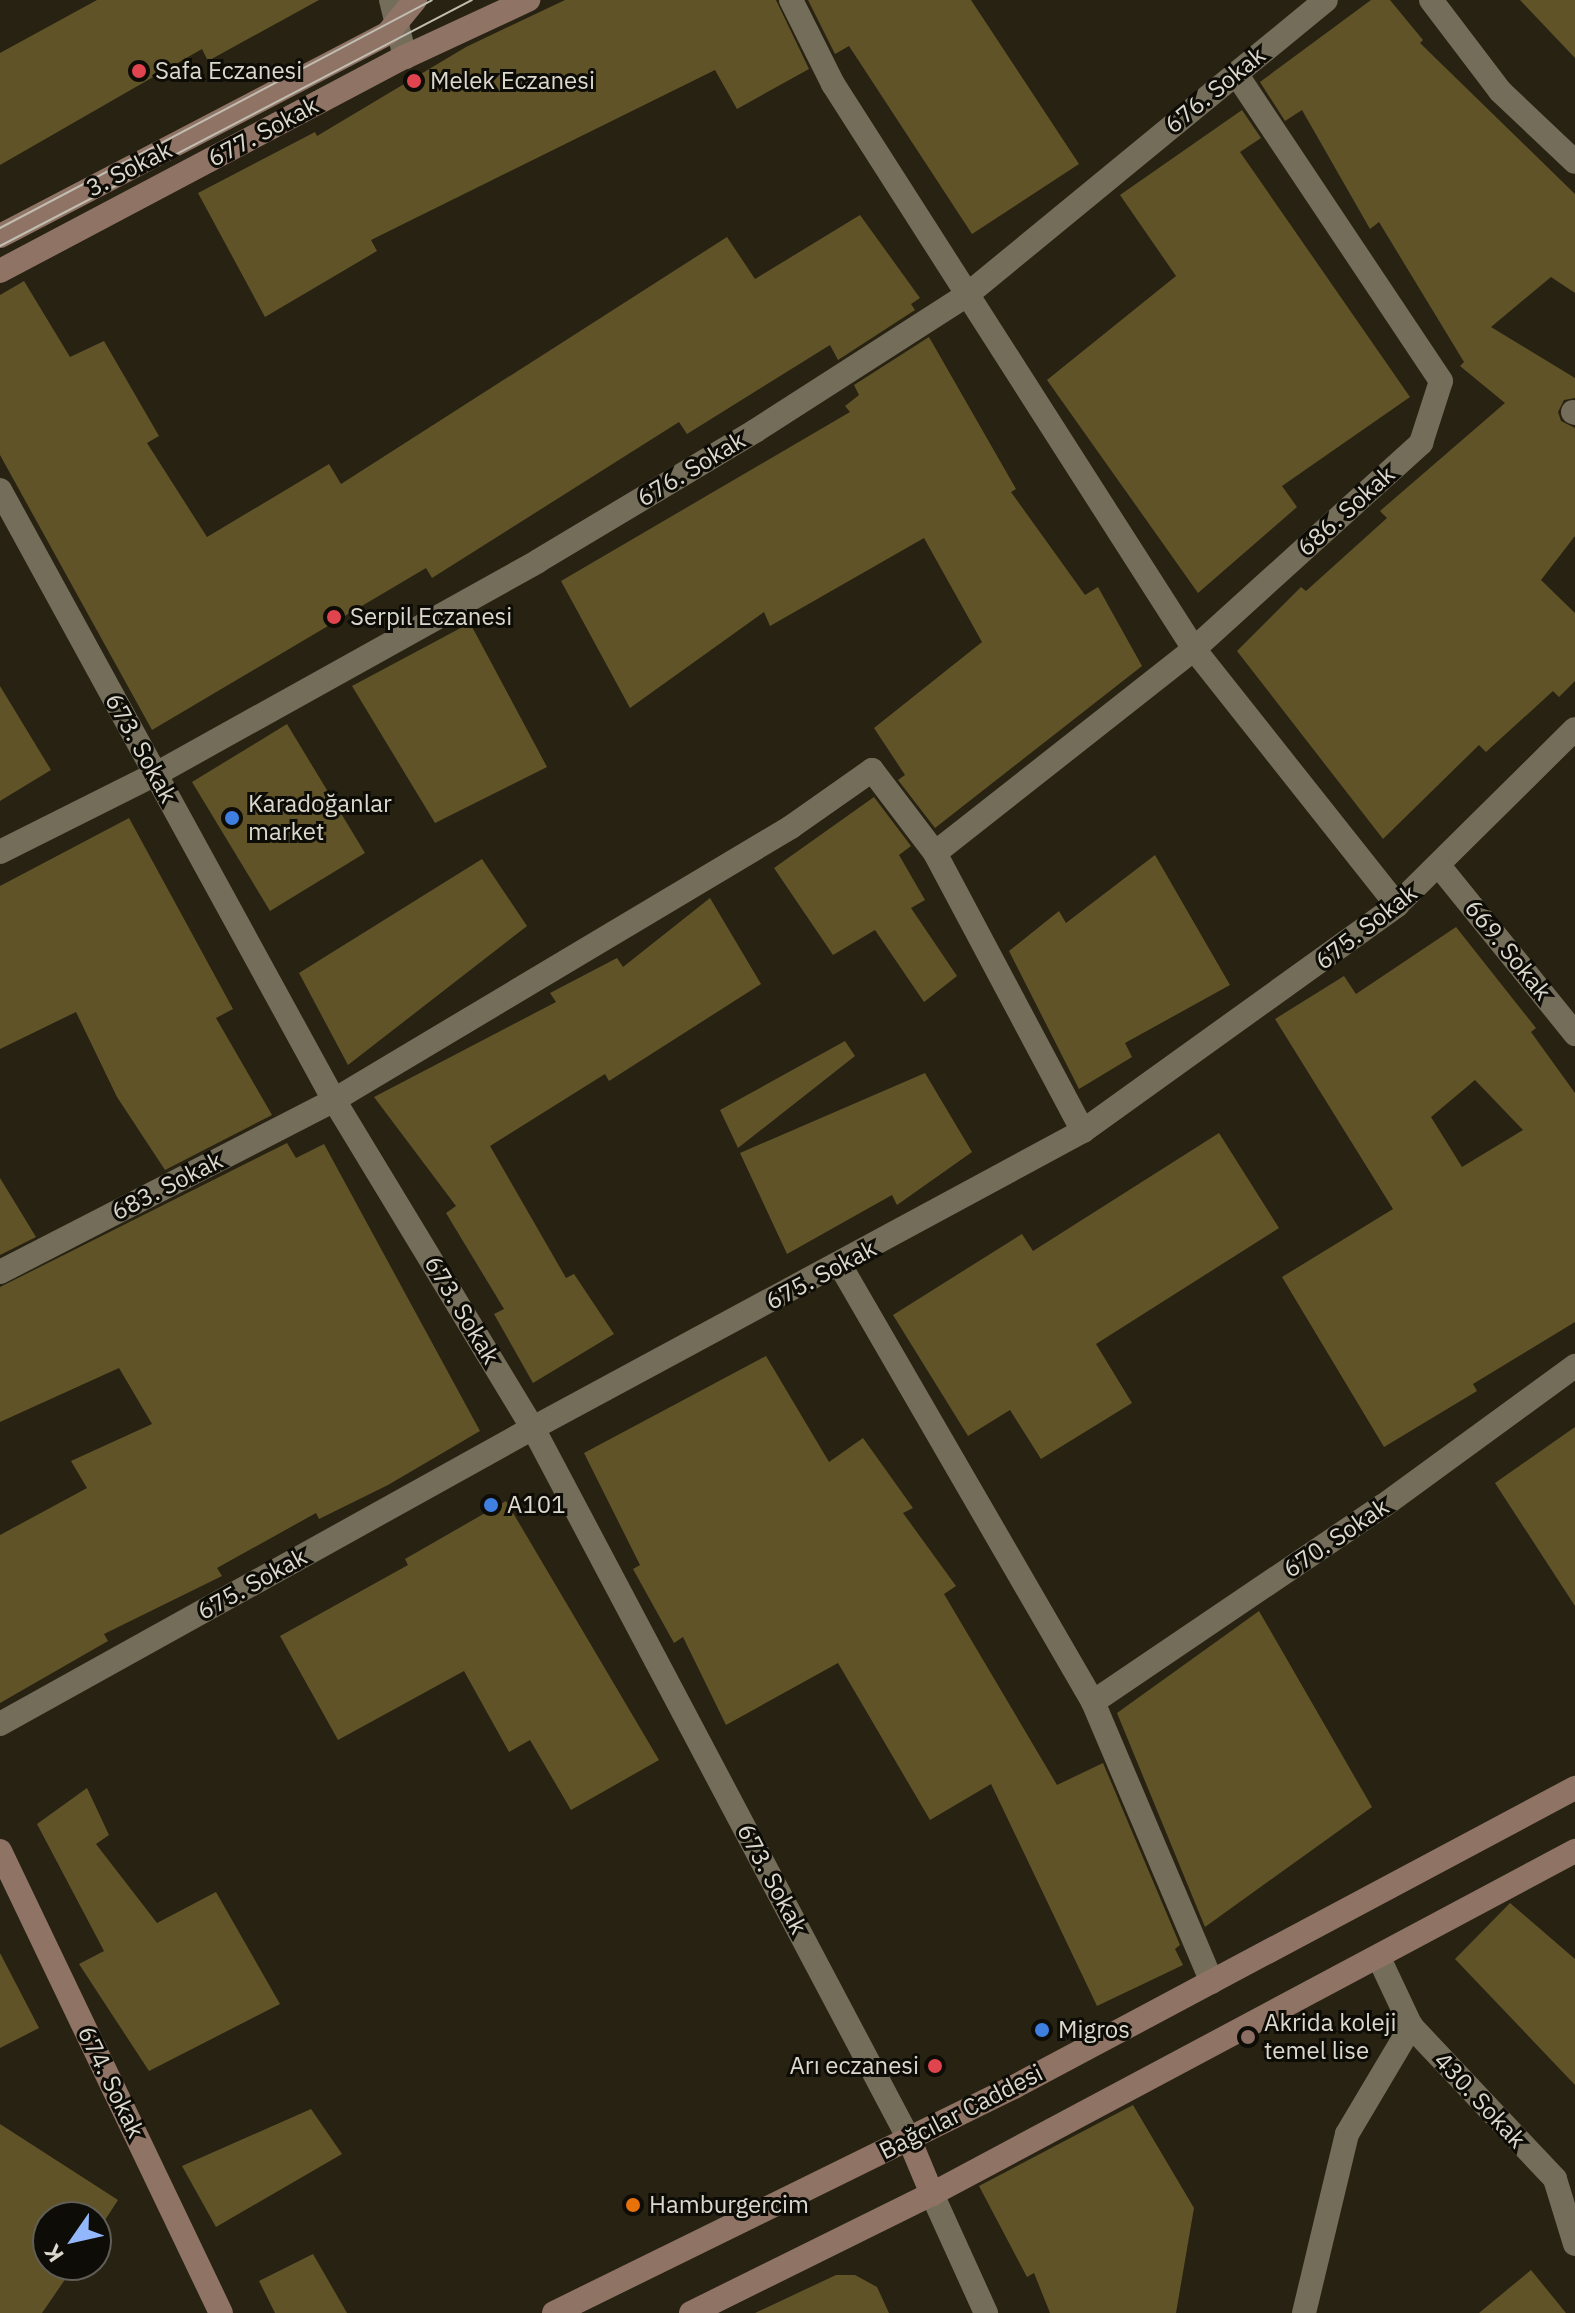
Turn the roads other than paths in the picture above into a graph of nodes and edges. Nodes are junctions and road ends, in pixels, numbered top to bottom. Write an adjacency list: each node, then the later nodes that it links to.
1 (415, 0): 6 (main road, 3. Sokak)
2 (528, 0): 7 (main road, 677. Sokak)
3 (791, 0): 12 (street)
4 (1326, 0): 8 (street, 676. Sokak)
5 (1431, 0): 9 (street)
6 (392, 10): 7 (street); 10 (main road, 3. Sokak)
7 (405, 57): 11 (main road, 677. Sokak)
8 (1236, 74): 12 (street, 676. Sokak); 14 (street, 686. Sokak)
9 (1575, 162)
10 (0, 236)
11 (0, 271)
12 (968, 294): 14 (street); 16 (street, 676. Sokak)
13 (0, 490): 16 (street, 673. Sokak)
14 (1194, 649): 18 (street, 686. Sokak); 20 (street)
15 (1575, 729): 19 (street, 675. Sokak)
16 (156, 774): 17 (street, 676. Sokak); 22 (street, 673. Sokak)
17 (0, 852)
18 (935, 853): 22 (street, 683. Sokak); 23 (street)
19 (1440, 867): 20 (street, 675. Sokak); 21 (street, 669. Sokak)
20 (1397, 905): 23 (street, 675. Sokak)
21 (1575, 1034)
22 (334, 1100): 25 (street, 683. Sokak); 27 (street, 673. Sokak)
23 (1083, 1131): 24 (street, 675. Sokak)
24 (840, 1265): 27 (street, 675. Sokak); 28 (street)
25 (0, 1272)
26 (1575, 1366): 28 (street, 670. Sokak)
27 (533, 1428): 29 (street, 675. Sokak); 36 (street, 673. Sokak)
28 (1093, 1702): 34 (street)
29 (0, 1724)
30 (1575, 1788): 34 (main road, Bağcılar Caddesi)
31 (0, 1851): 39 (main road, 674. Sokak)
32 (1572, 1858): 33 (main road)
33 (1379, 1958): 35 (street, 430. Sokak); 37 (main road)
34 (1212, 1982): 36 (main road, Bağcılar Caddesi)
35 (1411, 2026): 38 (street, 430. Sokak); 43 (street)
36 (909, 2139): 37 (main road); 40 (main road, Bağcılar Caddesi)
37 (932, 2194): 41 (main road); 42 (street)
38 (1575, 2244)
39 (221, 2313)
40 (554, 2313)
41 (691, 2313)
42 (986, 2313)
43 (1304, 2313)

